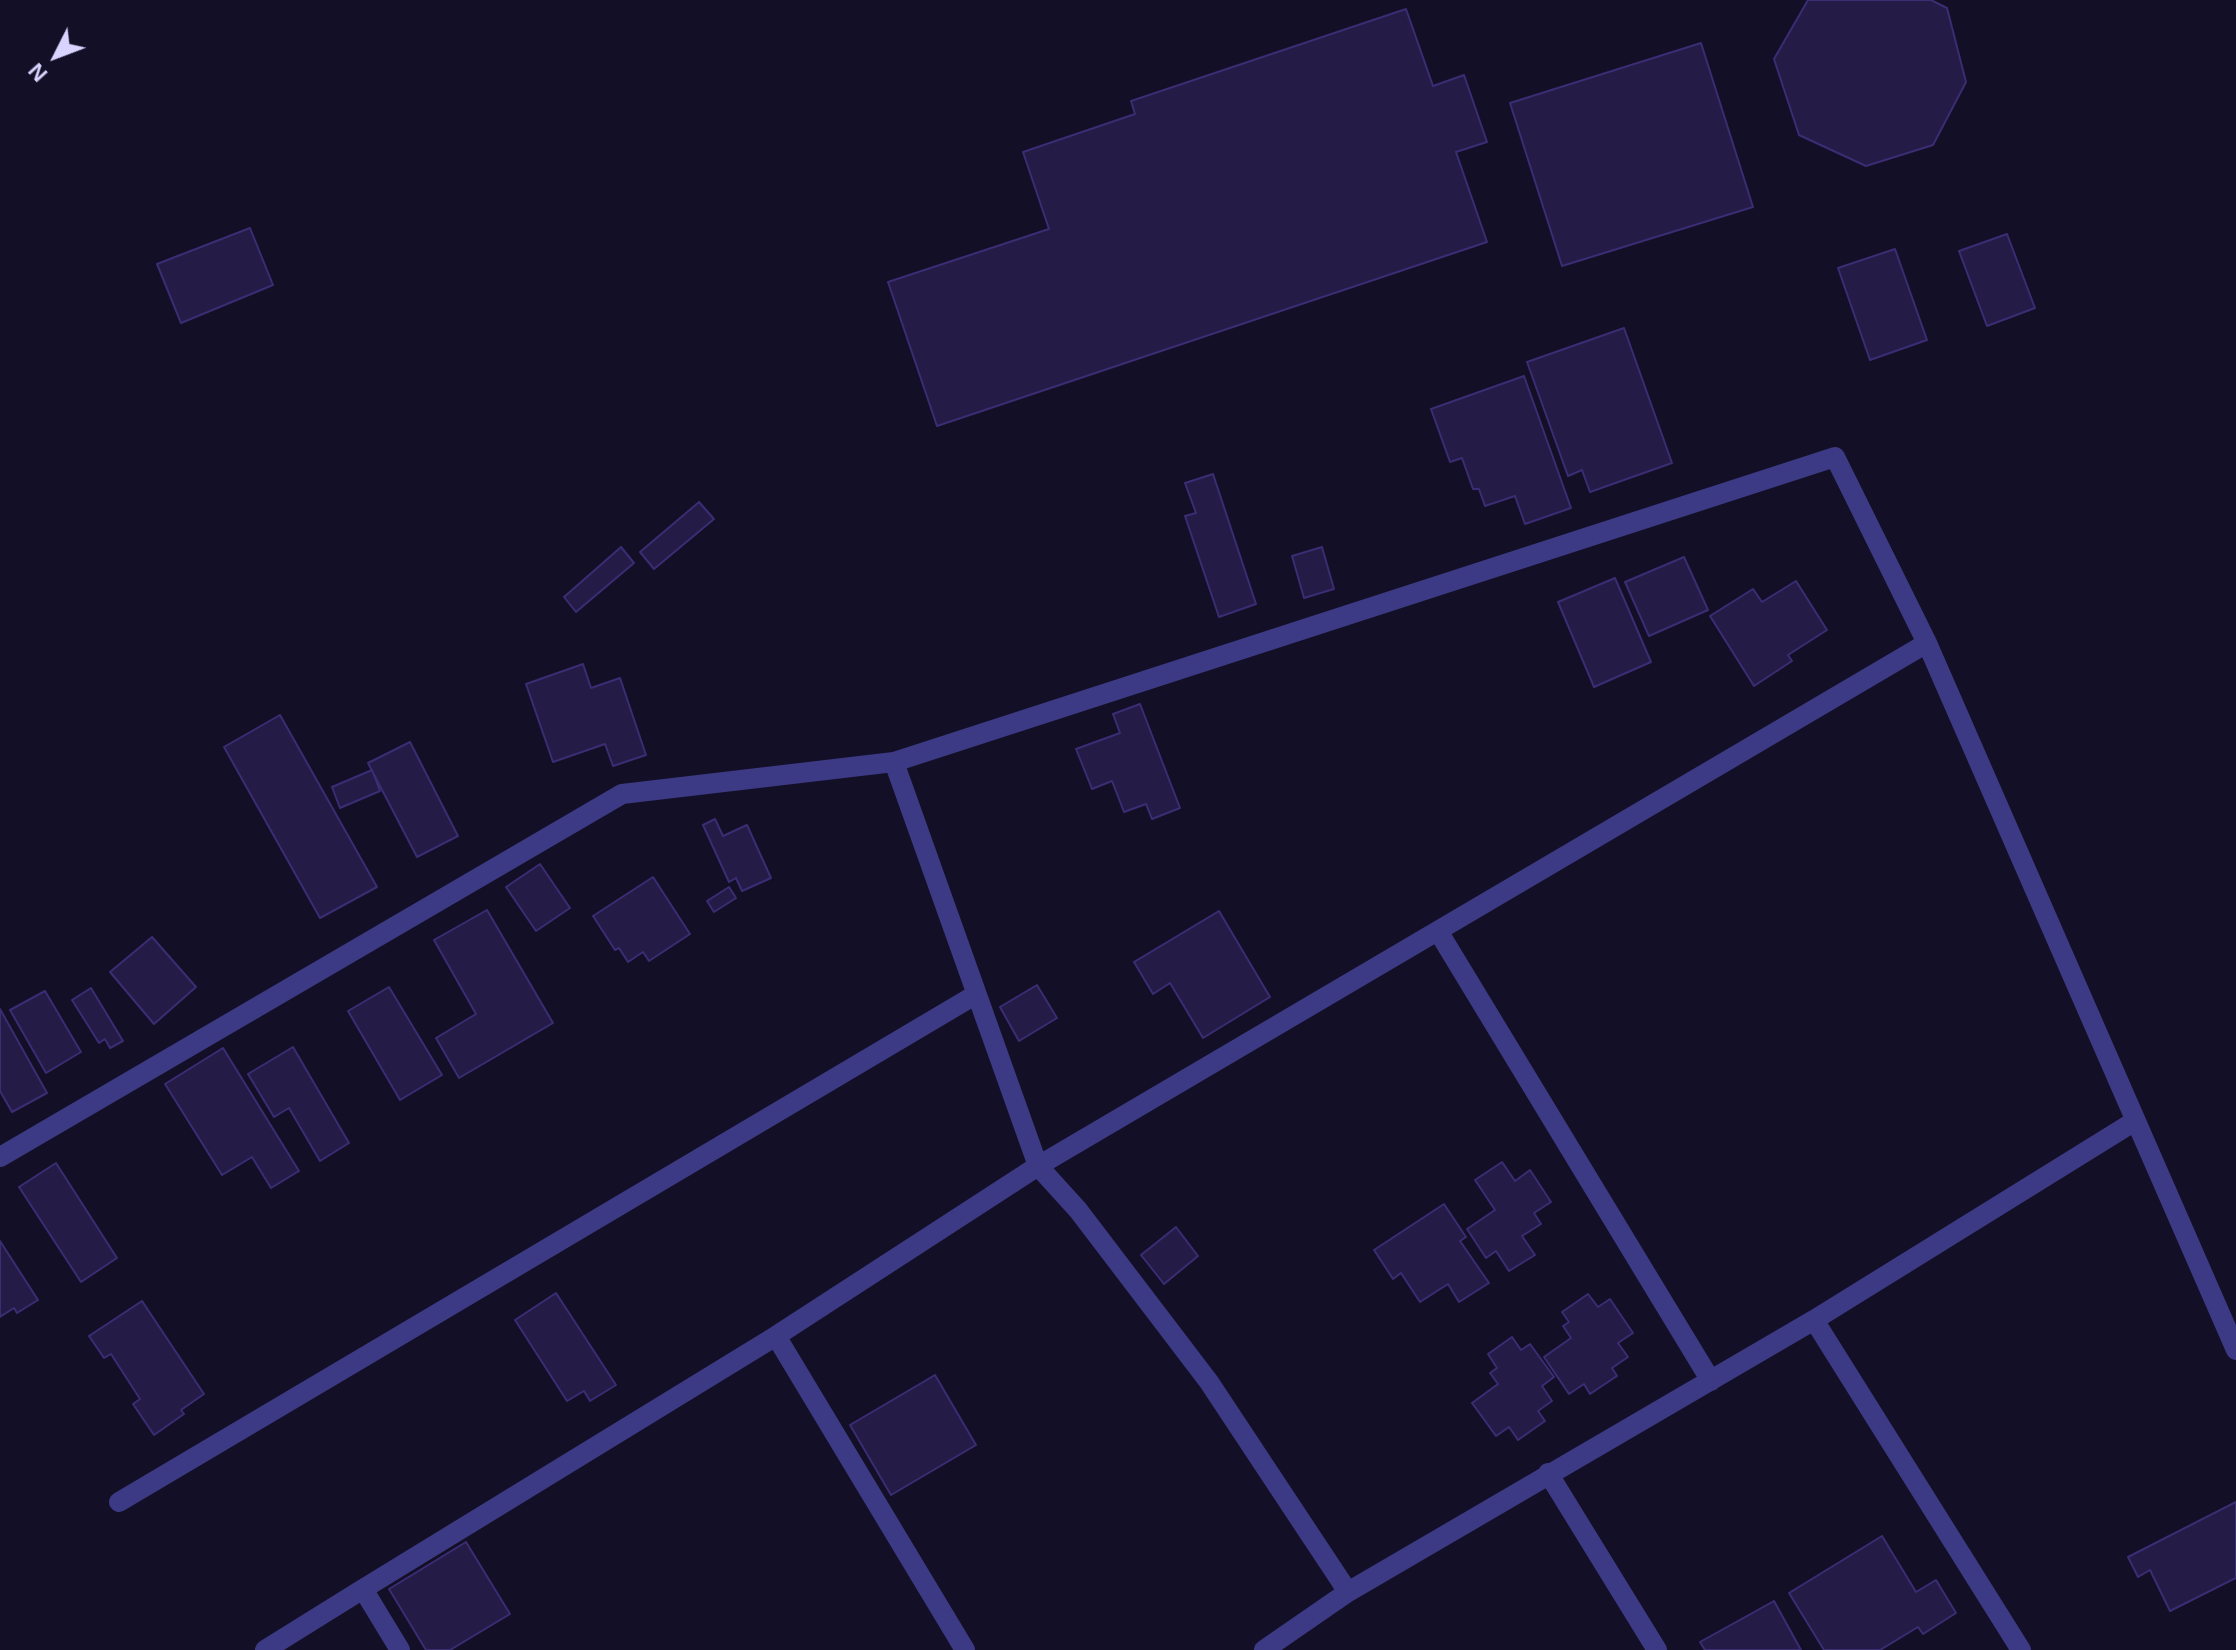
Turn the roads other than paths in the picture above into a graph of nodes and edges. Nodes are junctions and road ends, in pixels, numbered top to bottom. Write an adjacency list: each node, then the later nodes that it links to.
1 (1927, 643): 2 (street); 3 (street); 5 (street)
2 (894, 762): 4 (street); 6 (street)
3 (1438, 931): 7 (street); 11 (street)
4 (975, 995): 7 (street); 13 (street)
5 (2135, 1121): 8 (street); 10 (street)
6 (0, 1157)
7 (1038, 1166): 9 (street); 15 (street)
8 (1814, 1320): 11 (street); 22 (street)
9 (776, 1336): 14 (street); 19 (street)
10 (2236, 1350)
11 (1711, 1381): 12 (street)
12 (1548, 1473): 15 (street); 21 (street)
13 (119, 1502)
14 (363, 1589): 17 (street); 18 (street)
15 (1348, 1592): 16 (street)
16 (1299, 1641): 20 (street)
17 (265, 1650)
18 (400, 1650)
19 (965, 1650)
20 (1264, 1650)
21 (1657, 1650)
22 (2021, 1650)

